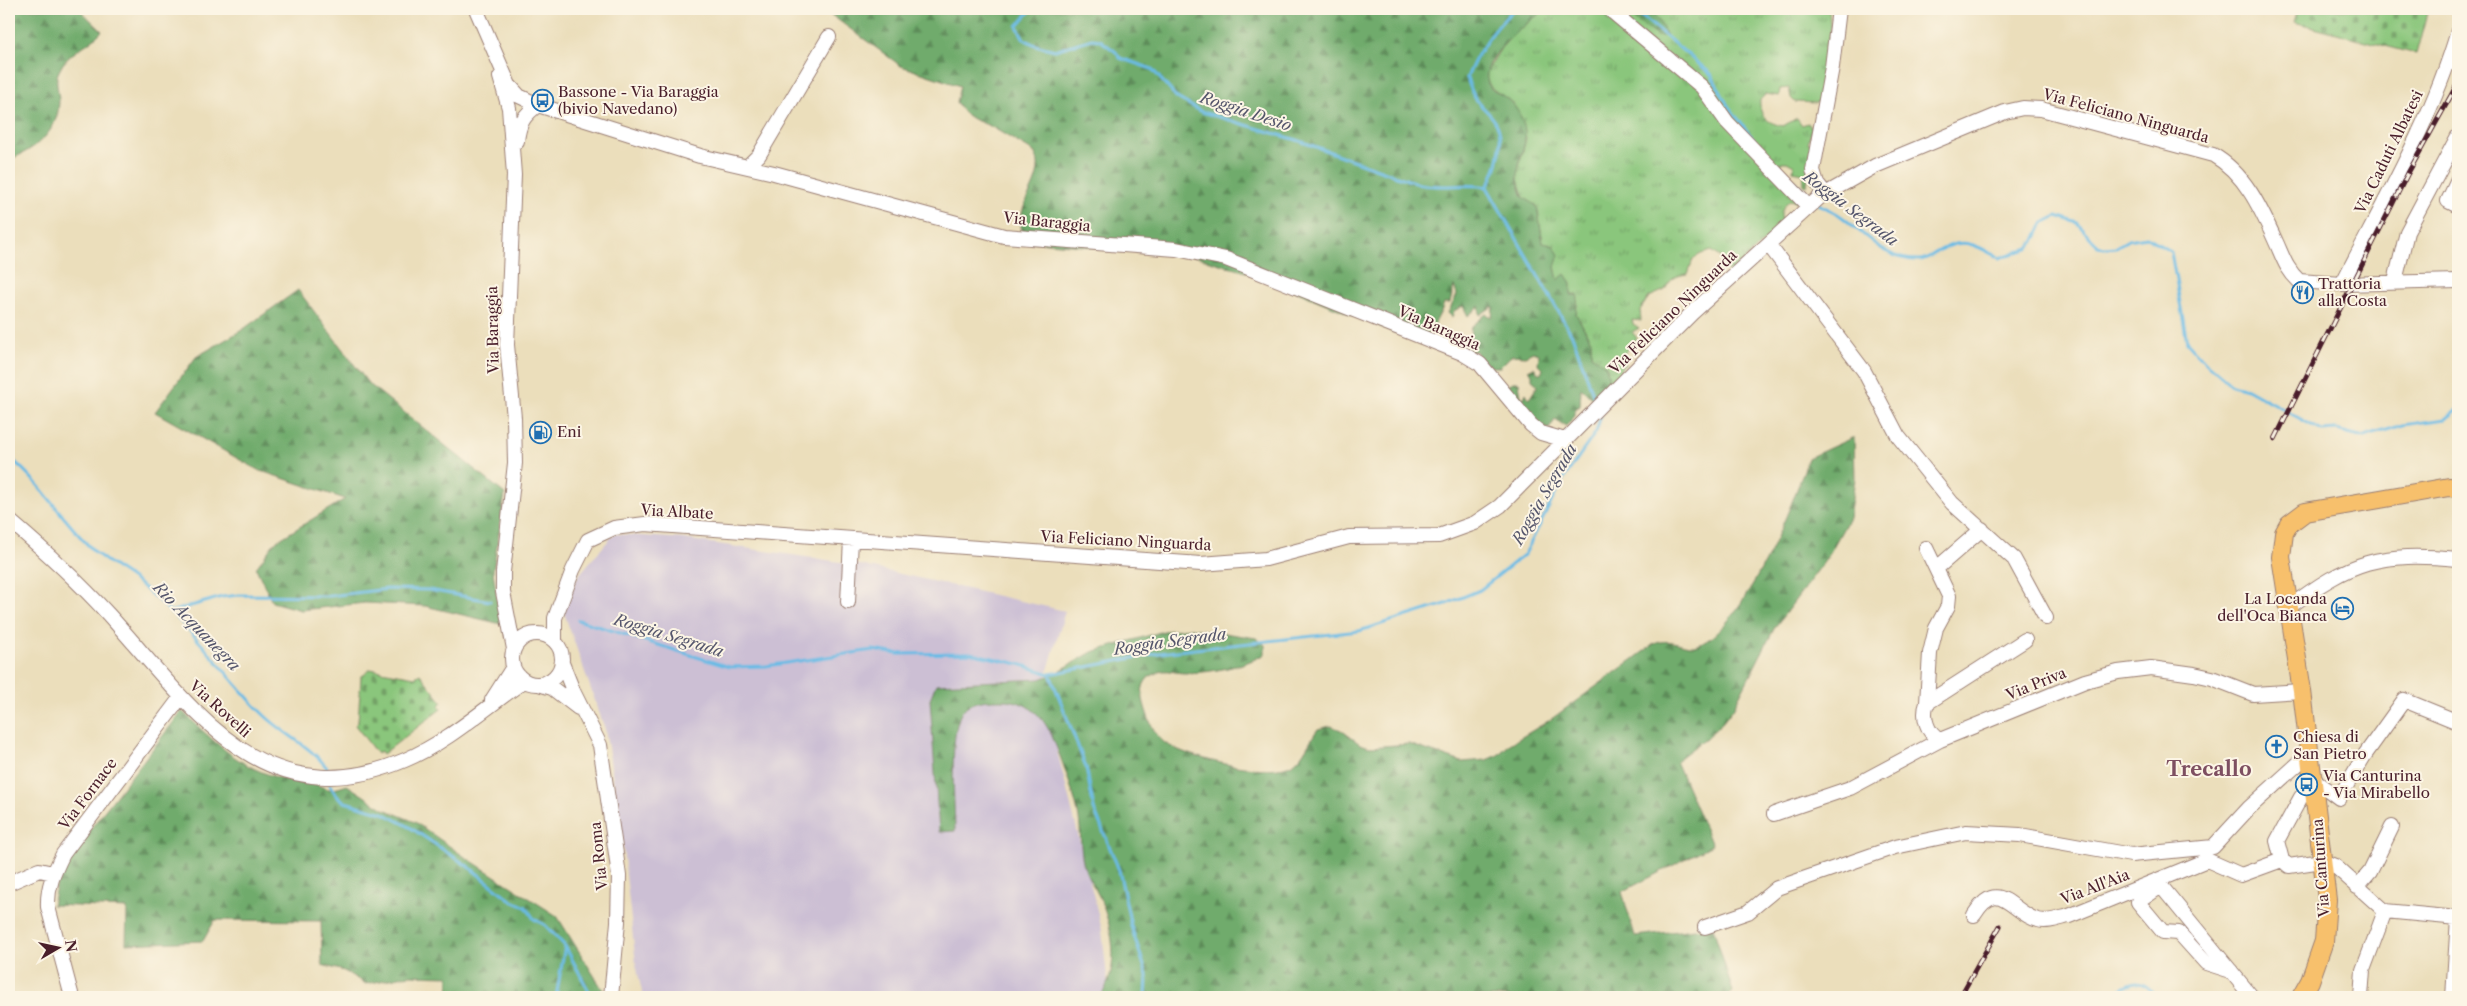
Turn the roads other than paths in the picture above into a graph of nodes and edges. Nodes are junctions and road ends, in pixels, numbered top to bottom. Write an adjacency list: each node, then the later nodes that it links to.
1 (476, 9): 6 (street, Via Baraggia)
2 (1609, 9): 13 (street)
3 (1839, 9): 13 (street)
4 (2458, 32): 18 (street, Via Caduti Albatesi)
5 (829, 37): 10 (street)
6 (490, 46): 7 (street, Via Baraggia); 8 (street, Via Baraggia)
7 (538, 104): 8 (street); 10 (street, Via Baraggia); 11 (street)
8 (509, 108): 11 (street, Via Baraggia)
9 (2458, 136): 17 (street)
10 (748, 166): 19 (street, Via Baraggia)
11 (514, 172): 29 (street, Via Baraggia)
12 (2458, 180): 14 (street)
13 (1816, 201): 15 (street, Via Feliciano Ninguarda); 18 (street, Via Feliciano Ninguarda)
14 (2458, 206)
15 (1768, 244): 19 (street, Via Feliciano Ninguarda); 22 (street)
16 (2458, 281): 17 (street, Via Feliciano Ninguarda)
17 (2395, 282): 18 (street, Via Feliciano Ninguarda)
18 (2342, 284)
19 (1565, 440): 23 (street, Via Feliciano Ninguarda)
20 (2458, 488): 28 (main road, Via Canturina)
21 (9, 520): 41 (street, Via Rovelli)
22 (1982, 529): 26 (street); 31 (street)
23 (851, 539): 27 (street); 30 (street, Via Albate)
24 (1926, 548): 26 (street)
25 (2458, 559): 28 (street)
26 (1937, 568): 42 (street)
27 (848, 602)
28 (2288, 608): 40 (main road, Via Canturina)
29 (507, 614): 32 (street); 35 (street, Via Baraggia)
30 (555, 618): 32 (street, Via Albate); 33 (street, Via Albate)
31 (2046, 618)
32 (537, 633): 33 (street); 35 (street)
33 (555, 640): 36 (street)
34 (2025, 640): 42 (street)
35 (514, 648): 37 (street)
36 (562, 663): 39 (street); 44 (street, Via Roma)
37 (513, 667): 38 (street); 43 (street, Via Rovelli)
38 (524, 681): 39 (street); 43 (street, Via Rovelli)
39 (539, 684): 44 (street, Via Roma)
40 (2302, 692): 46 (street, Via Priva); 47 (main road, Via Canturina)
41 (181, 697): 43 (street, Via Rovelli); 53 (street, Via Fornace)
42 (1927, 703): 46 (street)
43 (488, 705)
44 (586, 715): 62 (street, Via Roma)
45 (2458, 722): 48 (street)
46 (1940, 740): 49 (street, Via Priva)
47 (2310, 753): 48 (main road, Via Canturina); 59 (street)
48 (2313, 785): 51 (street); 52 (main road, Via Canturina)
49 (1774, 814)
50 (2392, 827): 55 (street)
51 (2282, 860): 52 (street); 57 (street, Via All'Aia)
52 (2322, 861): 55 (street); 64 (main road, Via Canturina)
53 (53, 873): 54 (street); 61 (street, Via Fornace)
54 (9, 883)
55 (2357, 887): 56 (street)
56 (2385, 910): 58 (street); 65 (street)
57 (1974, 915)
58 (2458, 918): 66 (street)
59 (1705, 928)
60 (2231, 971): 60 (street); 63 (street)
61 (72, 997)
62 (611, 997)
63 (2252, 997)
64 (2301, 997)
65 (2360, 997)
66 (2453, 997)

